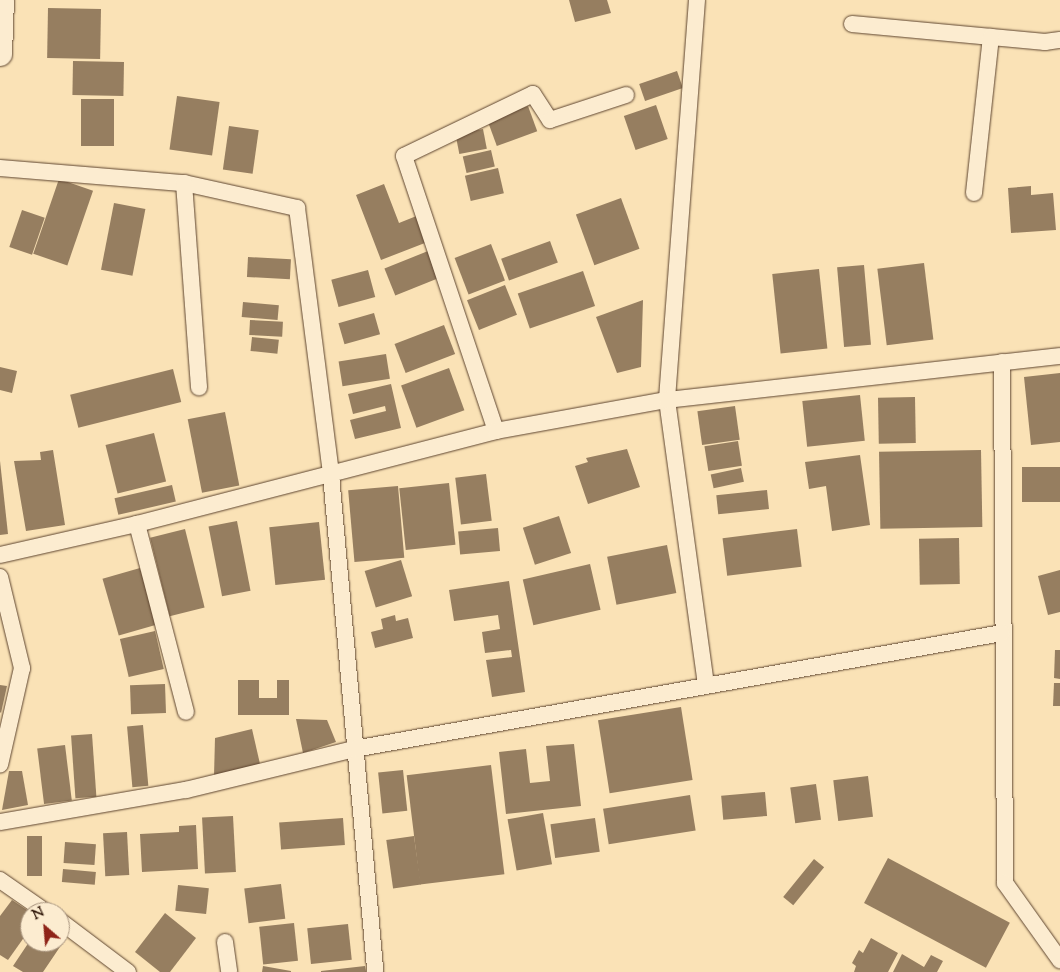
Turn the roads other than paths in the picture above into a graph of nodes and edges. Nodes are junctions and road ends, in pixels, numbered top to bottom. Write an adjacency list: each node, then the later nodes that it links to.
1 (2, 0): 6 (street)
2 (697, 0): 14 (street)
3 (852, 24): 4 (street)
4 (991, 37): 5 (street); 10 (street)
5 (1060, 40)
6 (0, 54)
7 (626, 95): 15 (street)
8 (0, 168): 9 (street)
9 (184, 184): 13 (street); 16 (street)
10 (974, 193)
11 (1060, 356): 12 (street)
12 (1002, 362): 14 (street); 20 (street)
13 (199, 387)
14 (667, 400): 15 (street); 21 (street)
15 (496, 431): 16 (street)
16 (331, 475): 17 (street); 23 (street)
17 (137, 524): 18 (street); 22 (street)
18 (0, 555)
19 (0, 577): 24 (street)
20 (1002, 632): 21 (street); 30 (street)
21 (706, 685): 23 (street)
22 (186, 712)
23 (354, 749): 25 (street); 33 (street)
24 (0, 765)
25 (0, 822)
26 (0, 880): 27 (street)
27 (32, 902)
28 (70, 928): 31 (street)
29 (225, 942): 32 (street)
30 (1060, 960)
31 (128, 972)
32 (229, 972)
33 (375, 972)

